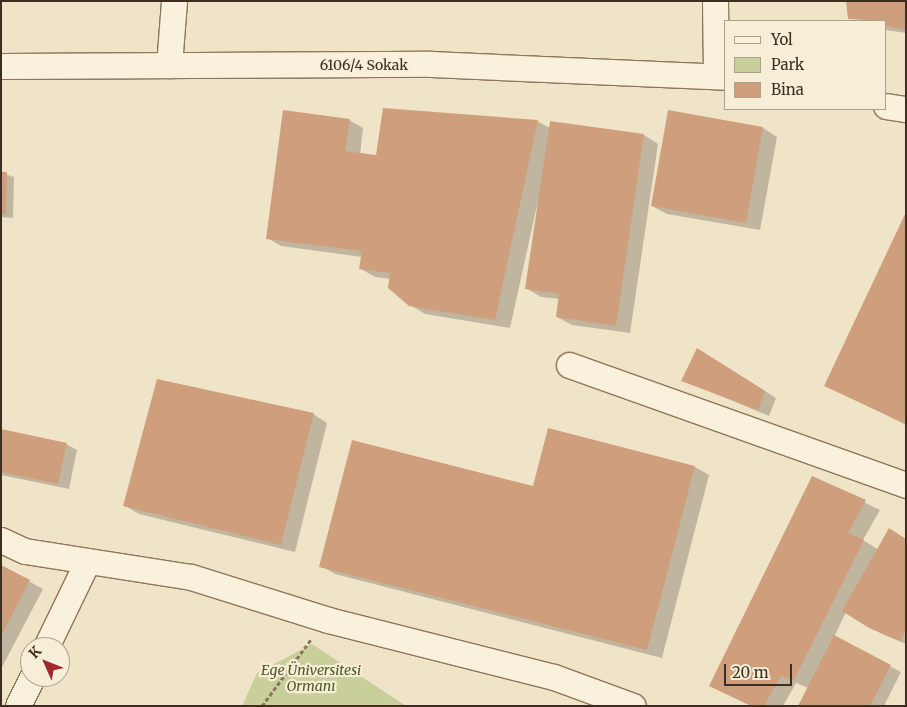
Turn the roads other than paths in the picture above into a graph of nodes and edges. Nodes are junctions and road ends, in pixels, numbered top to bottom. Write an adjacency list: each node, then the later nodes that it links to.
1 (174, 1): 3 (street)
2 (715, 1): 5 (street)
3 (169, 65): 4 (street, 6106/4 Sokak); 5 (street, 6106/4 Sokak)
4 (1, 66)
5 (721, 76)
6 (887, 106): 7 (street)
7 (906, 109)
8 (569, 365): 9 (street)
9 (906, 486)
10 (1, 540): 11 (street)
11 (86, 562): 12 (street); 15 (street)
12 (51, 637)
13 (27, 687): 14 (street)
14 (18, 706)
15 (633, 706)

